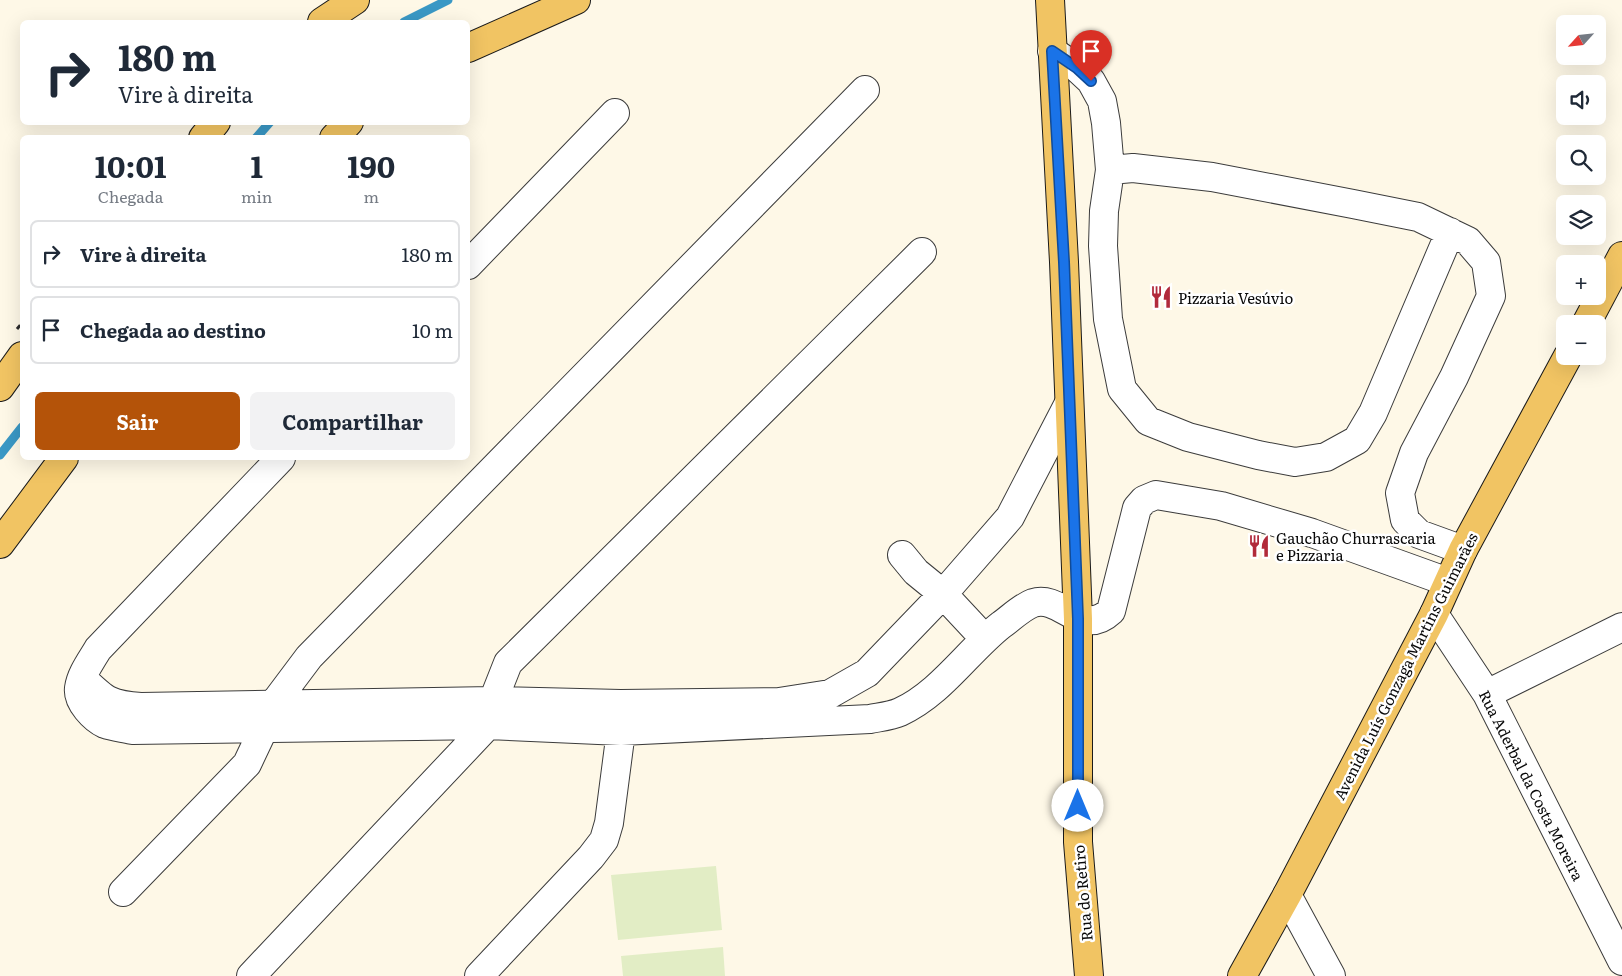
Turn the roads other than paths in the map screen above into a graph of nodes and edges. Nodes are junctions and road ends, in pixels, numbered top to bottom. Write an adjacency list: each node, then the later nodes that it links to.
1 (355, 0): 4 (main road)
2 (1050, 0): 6 (main road, Rua do Retiro)
3 (572, 1): 5 (main road)
4 (325, 20)
5 (470, 47)
6 (1052, 51): 13 (street); 22 (main road, Rua do Retiro)
7 (865, 90): 37 (street)
8 (615, 113): 17 (street)
9 (214, 125): 11 (main road)
10 (346, 125): 12 (main road)
11 (205, 135)
12 (337, 135)
13 (1110, 170): 14 (street); 14 (street)
14 (1450, 232): 26 (street)
15 (922, 252): 35 (street)
16 (1622, 256): 18 (main road)
17 (470, 263)
18 (1591, 315)
19 (20, 359): 21 (main road)
20 (1563, 365): 26 (main road, Avenida Luís Gonzaga Martins Guimarães)
21 (0, 387)
22 (1068, 405): 29 (street); 31 (main road, Rua do Retiro)
23 (63, 460): 25 (main road)
24 (279, 460): 37 (street)
25 (0, 544)
26 (1463, 550): 28 (main road, Avenida Luís Gonzaga Martins Guimarães)
27 (902, 555): 29 (street)
28 (1448, 582): 30 (main road, Avenida Luís Gonzaga Martins Guimarães); 31 (street)
29 (943, 594): 33 (street); 36 (street)
30 (1434, 614): 34 (street, Rua Aderbal da Costa Moreira); 40 (main road, Avenida Luís Gonzaga Martins Guimarães)
31 (1078, 619): 33 (street); 45 (main road, Rua do Retiro)
32 (1622, 627): 34 (street)
33 (984, 638): 36 (street)
34 (1487, 694): 41 (street, Rua Aderbal da Costa Moreira)
35 (491, 713): 37 (street); 38 (street); 43 (street)
36 (778, 713): 38 (street)
37 (269, 716): 39 (street)
38 (621, 718): 44 (street)
39 (123, 892)
40 (1287, 894): 46 (main road, Avenida Luís Gonzaga Martins Guimarães); 47 (street)
41 (1613, 923): 42 (street, Rua Aderbal da Costa Moreira)
42 (1622, 961)
43 (252, 976)
44 (479, 976)
45 (1089, 976)
46 (1242, 976)
47 (1331, 976)

